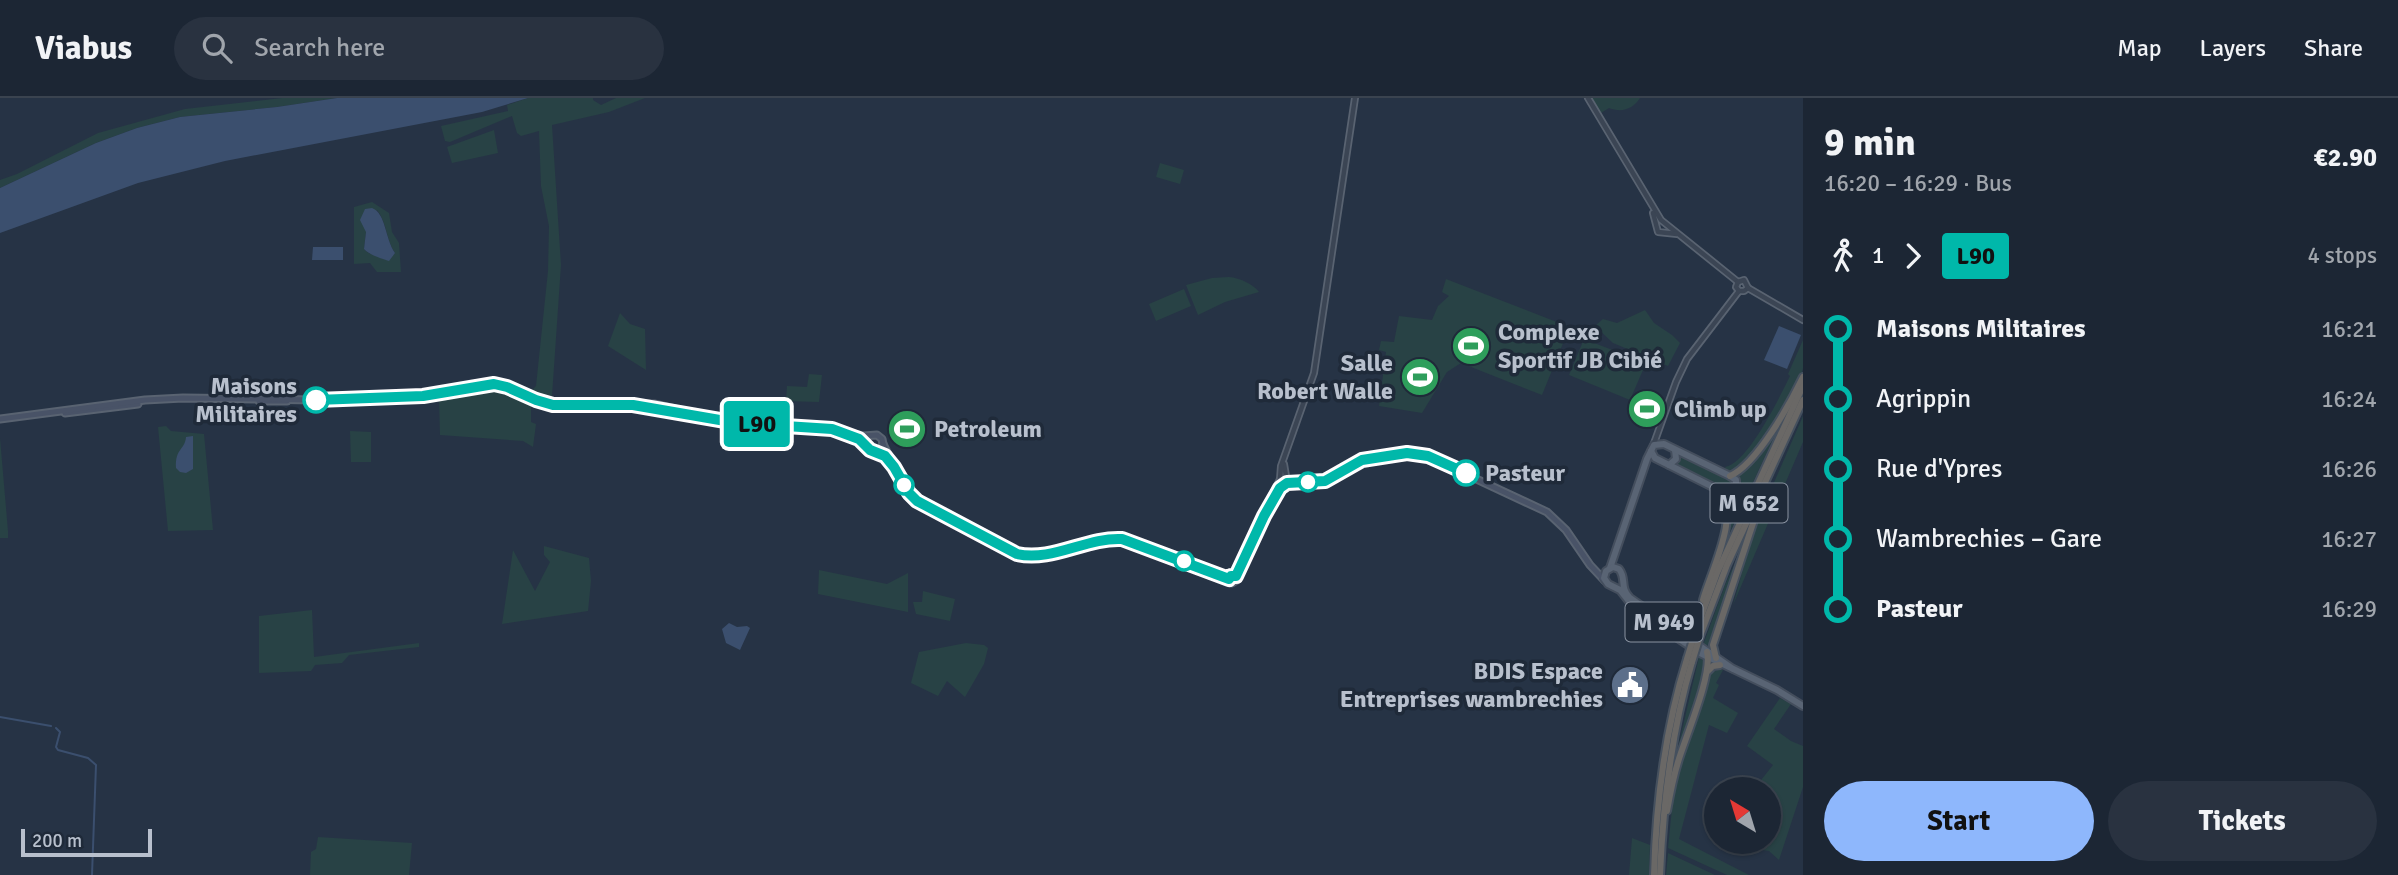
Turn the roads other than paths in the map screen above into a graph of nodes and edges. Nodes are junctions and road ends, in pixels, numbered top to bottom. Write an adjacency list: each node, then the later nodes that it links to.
1 (1355, 98): 31 (street)
2 (1588, 98): 3 (street)
3 (1644, 193): 4 (street); 5 (street)
4 (1666, 224): 5 (street); 6 (street); 7 (street)
5 (1657, 228): 6 (street)
6 (1665, 233): 7 (street)
7 (1683, 237): 8 (street)
8 (1738, 282): 9 (street); 10 (street)
9 (1748, 288): 10 (street); 11 (street)
10 (1739, 291): 17 (street)
11 (1803, 320)
12 (1803, 377): 30 (highway)
13 (1803, 386): 40 (highway, M 652)
14 (1803, 400): 28 (highway, M 652)
15 (0, 419): 16 (main road)
16 (832, 429): 18 (main road); 21 (main road)
17 (1658, 430): 20 (street); 22 (street)
18 (872, 435): 19 (main road); 21 (main road)
19 (883, 444): 24 (main road); 27 (main road)
20 (1664, 444): 22 (main road); 23 (main road)
21 (867, 446): 24 (main road)
22 (1652, 449): 25 (main road); 29 (main road, M 949)
23 (1675, 450): 26 (main road); 30 (main road)
24 (874, 451): 27 (main road)
25 (1657, 459): 26 (main road); 29 (main road, M 949)
26 (1669, 465): 32 (main road)
27 (894, 467): 31 (main road)
28 (1771, 470): 41 (highway, M 652); 42 (highway)
29 (1644, 472): 33 (main road, M 949)
30 (1730, 476): 32 (main road)
31 (1285, 480): 34 (main road, M 949)
32 (1719, 490): 40 (highway)
33 (1618, 547): 35 (main road, M 949); 36 (main road, M 949)
34 (1584, 555): 35 (main road, M 949); 37 (main road, M 949)
35 (1610, 568): 36 (main road); 37 (main road)
36 (1621, 571): 38 (main road)
37 (1605, 580): 39 (main road)
38 (1623, 580): 39 (main road); 43 (main road, M 949)
39 (1612, 586): 43 (main road, M 949)
40 (1698, 622): 41 (highway, M 652)
41 (1698, 635): 46 (highway, M 652, bridge)
42 (1713, 645): 43 (highway); 43 (highway)
43 (1710, 656): 44 (highway); 44 (highway); 45 (main road, M 949)
44 (1705, 679): 46 (highway)
45 (1803, 706)
46 (1660, 835): 47 (highway, M 652)
47 (1658, 856): 48 (highway, M 652); 49 (highway, M 652)
48 (1654, 875)
49 (1660, 875)

